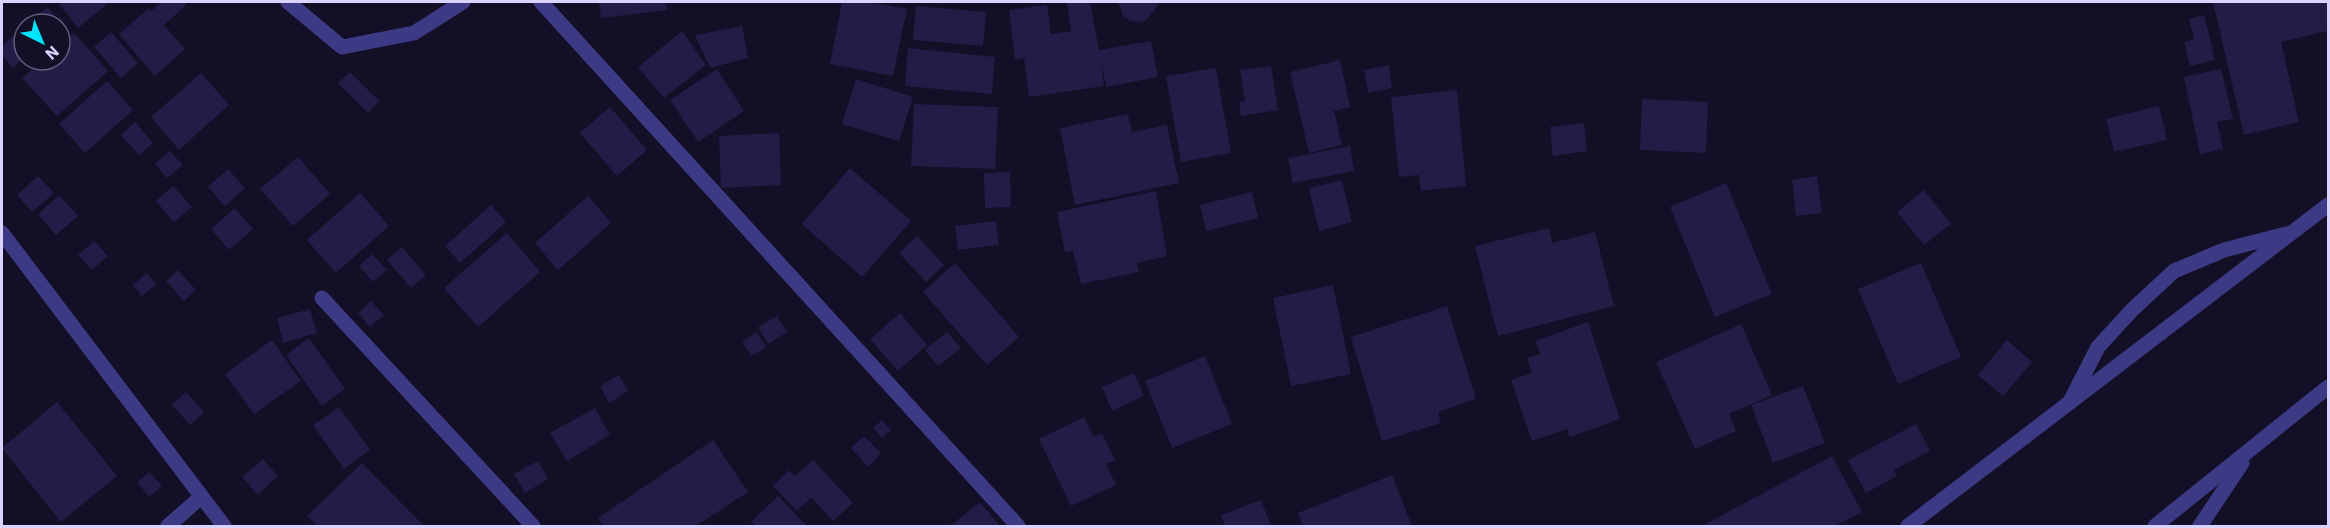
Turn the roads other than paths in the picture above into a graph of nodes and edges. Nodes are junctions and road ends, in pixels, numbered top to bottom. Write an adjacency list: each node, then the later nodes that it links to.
1 (288, 2): 2 (street)
2 (463, 2)
3 (541, 2): 15 (street)
4 (2328, 205): 5 (street)
5 (2294, 232): 9 (street); 9 (street)
6 (2, 234): 11 (street)
7 (322, 298): 14 (street)
8 (2328, 387): 10 (street)
9 (2069, 405): 16 (street)
10 (2250, 450): 17 (street); 18 (street)
11 (201, 497): 12 (street); 13 (street)
12 (168, 526)
13 (224, 526)
14 (533, 526)
15 (1018, 526)
16 (1908, 526)
17 (2155, 526)
18 (2200, 526)

